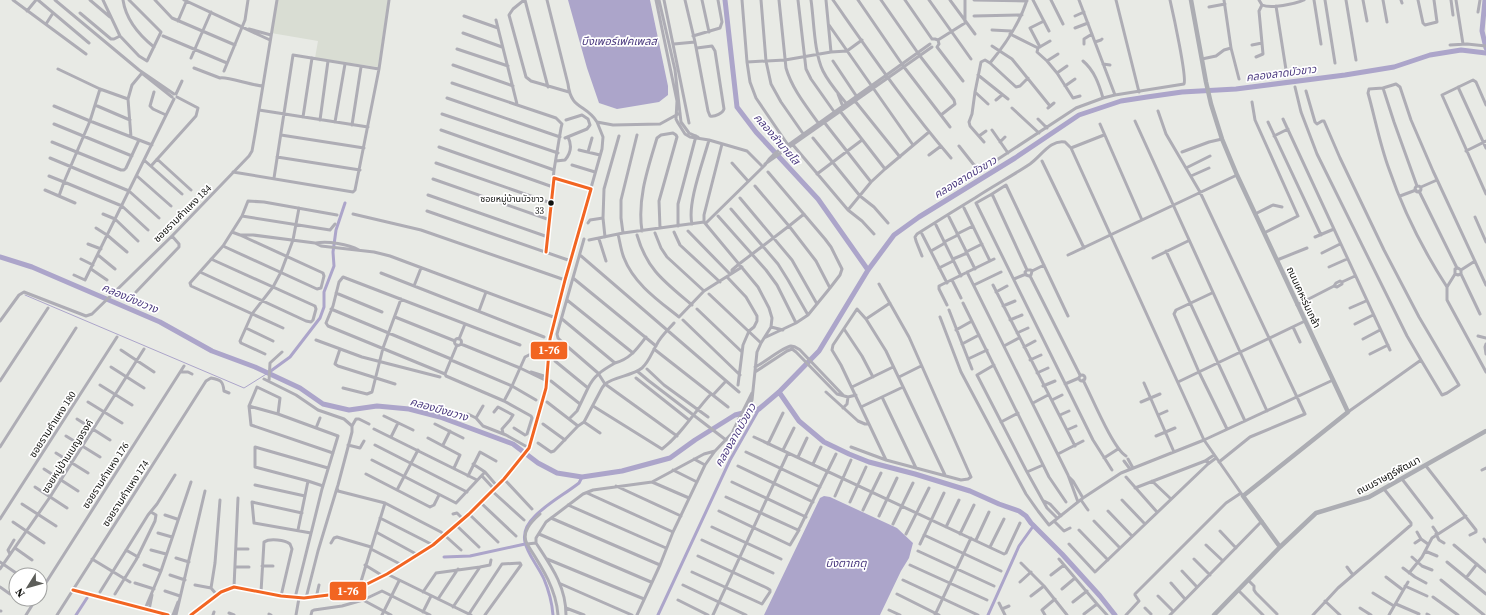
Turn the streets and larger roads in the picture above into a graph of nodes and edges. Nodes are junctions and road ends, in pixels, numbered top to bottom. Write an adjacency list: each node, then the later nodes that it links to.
1 (13, 0): 59 (street)
2 (37, 0): 59 (street); 63 (street)
3 (62, 0): 53 (street)
4 (90, 0): 70 (street)
5 (103, 0): 70 (street)
6 (123, 0): 120 (street)
7 (129, 0): 120 (street)
8 (155, 0): 72 (street)
9 (248, 0): 81 (street)
10 (277, 0): 96 (street, ซอยรามคำแหง 184)
11 (389, 0): 161 (street)
12 (525, 0): 179 (street); 179 (street)
13 (547, 0): 187 (street)
14 (656, 0): 114 (street)
15 (659, 0): 114 (street)
16 (664, 0): 108 (street)
17 (685, 0): 97 (street)
18 (702, 0): 88 (street)
19 (718, 0): 88 (street)
20 (742, 0): 147 (street)
21 (761, 0): 143 (street)
22 (779, 0): 140 (street)
23 (798, 0): 134 (street)
24 (811, 0): 131 (street)
25 (826, 0): 80 (street)
26 (833, 0): 101 (street)
27 (858, 0): 154 (street)
28 (881, 0): 132 (street)
29 (905, 0): 98 (street)
30 (929, 0): 89 (street)
31 (950, 0): 76 (street)
32 (965, 0): 76 (street)
33 (974, 0): 34 (street)
34 (1027, 0): 65 (street)
35 (1033, 0): 73 (street)
36 (1051, 0): 79 (street)
37 (1079, 0): 61 (street)
38 (1116, 0): 189 (street)
39 (1170, 0): 189 (street)
40 (1191, 0): 139 (street, ถนนเคหะร่มเกล้า)
41 (1259, 0): 56 (street)
42 (1304, 0): 57 (street)
43 (1314, 0): 111 (street)
44 (1325, 0): 150 (street)
45 (1346, 0): 141 (street)
46 (1363, 0): 74 (street)
47 (1383, 0): 75 (street)
48 (1418, 0): 49 (street)
49 (1434, 0)
50 (1451, 0): 66 (street)
51 (1456, 0): 112 (street)
52 (1480, 0): 62 (street)
53 (57, 1): 162 (street)
54 (185, 1): 60 (street); 72 (street)
55 (1224, 2): 58 (street); 124 (street)
56 (1262, 6): 57 (street); 107 (street)
57 (1276, 6): 167 (street)
58 (1209, 7)
59 (27, 11): 78 (street)
60 (211, 12): 81 (street); 86 (street)
61 (1084, 12): 69 (street); 77 (street)
62 (1478, 12)
63 (53, 13): 78 (street); 106 (street)
64 (80, 13): 94 (street)
65 (1022, 15): 68 (street); 91 (street)
66 (1453, 15)
67 (464, 16): 82 (street)
68 (974, 16)
69 (1075, 16)
70 (110, 17): 94 (street)
71 (496, 20): 82 (street)
72 (178, 21): 86 (street)
73 (1044, 21): 87 (street); 122 (street)
74 (1367, 21)
75 (1387, 22)
76 (966, 23): 89 (street); 92 (street)
77 (1088, 23): 83 (street); 93 (street)
78 (46, 24): 130 (street)
79 (1062, 24)
80 (829, 25): 127 (street); 129 (street)
81 (242, 26): 84 (street); 113 (street)
82 (498, 28): 117 (street)
83 (1075, 28)
84 (249, 29): 96 (street); 100 (street)
85 (992, 30): 91 (street)
86 (202, 31): 113 (street); 126 (street)
87 (1049, 31)
88 (709, 32): 97 (street)
89 (951, 32): 102 (street); 138 (street)
90 (463, 33): 117 (street)
91 (1011, 33): 122 (street); 128 (street)
92 (975, 34)
93 (1092, 34): 105 (street); 109 (street)
94 (120, 36): 120 (street)
95 (163, 36): 126 (street)
96 (271, 36): 100 (street, ซอยรามคำแหง 184)
97 (693, 36): 104 (street)
98 (932, 39): 102 (street); 115 (street)
99 (1102, 39): 105 (street)
100 (270, 40): 176 (street, ซอยรามคำแหง 184)
101 (862, 40): 127 (street); 168 (street)
102 (938, 40): 121 (street)
103 (1050, 41): 122 (street)
104 (695, 42): 108 (street); 123 (street)
105 (1095, 42): 152 (street)
106 (89, 43)
107 (1262, 43): 110 (street); 135 (street)
108 (674, 44): 114 (street); 232 (street)
109 (1084, 44)
110 (1252, 44)
111 (1321, 44)
112 (1463, 44): 116 (street); 119 (street)
113 (235, 45): 148 (street)
114 (667, 45): 212 (street); 217 (street)
115 (931, 45): 121 (street); 132 (street)
116 (1450, 45)
117 (502, 46): 157 (street)
118 (992, 46): 128 (street)
119 (1486, 46)
120 (154, 47)
121 (938, 47): 173 (street)
122 (1039, 47): 145 (street)
123 (697, 48): 123 (street)
124 (1231, 48): 139 (street); 171 (street)
125 (456, 49): 157 (street)
126 (195, 50): 136 (street); 148 (street)
127 (847, 50): 129 (street); 180 (street)
128 (1000, 51): 149 (street); 169 (street)
129 (831, 52): 131 (street)
130 (86, 54)
131 (818, 54): 134 (street); 207 (street)
132 (919, 54): 154 (street); 218 (street)
133 (1058, 54): 145 (street)
134 (804, 56): 140 (street); 213 (street)
135 (1256, 57)
136 (191, 58)
137 (312, 58): 142 (street); 214 (street); 219 (street)
138 (972, 59)
139 (1202, 59): 260 (street, ถนนเคหะร่มเกล้า)
140 (785, 60): 143 (street); 234 (street)
141 (1356, 60)
142 (328, 61): 151 (street); 223 (street)
143 (766, 61): 147 (street); 248 (street)
144 (833, 61): 197 (street)
145 (1047, 61): 165 (street)
146 (1083, 61): 195 (street)
147 (746, 62): 270 (street)
148 (226, 63): 163 (street)
149 (990, 63): 166 (street); 169 (street)
150 (1335, 63)
151 (345, 64): 156 (street); 227 (street)
152 (1103, 64): 155 (street); 191 (street)
153 (453, 65): 177 (street)
154 (903, 65): 168 (street); 218 (street)
155 (1110, 65)
156 (361, 66): 161 (street); 236 (street)
157 (508, 66): 177 (street)
158 (1067, 66): 165 (street)
159 (194, 68): 176 (street)
160 (58, 69): 184 (street)
161 (379, 69): 237 (street)
162 (139, 70): 164 (street); 175 (street)
163 (224, 70)
164 (142, 73): 175 (street); 196 (street)
165 (1057, 73): 178 (street)
166 (978, 75): 188 (street); 190 (street)
167 (1287, 76)
168 (887, 77): 180 (street); 244 (street)
169 (1028, 78): 201 (street)
170 (1075, 79): 178 (street)
171 (1240, 80)
172 (182, 81): 192 (street)
173 (963, 81)
174 (452, 83): 202 (street)
175 (159, 85): 192 (street)
176 (263, 86): 209 (street, ซอยรามคำแหง 184)
177 (513, 86): 202 (street)
178 (1065, 86): 193 (street)
179 (548, 87): 187 (street)
180 (872, 87): 197 (street); 271 (street)
181 (1295, 87): 592 (street)
182 (1458, 87): 205 (street); 267 (street); 281 (street)
183 (1383, 88): 321 (street); 328 (street); 339 (street)
184 (100, 89): 196 (street); 204 (street)
185 (1306, 91): 592 (street)
186 (154, 92): 216 (street)
187 (568, 92): 228 (street)
188 (975, 92): 203 (street); 251 (street)
189 (1139, 92): 191 (street)
190 (1002, 94): 198 (street); 199 (street)
191 (1115, 95): 195 (street)
192 (175, 96): 216 (street); 294 (street)
193 (1080, 96)
194 (447, 98): 255 (street)
195 (1103, 98): 239 (street)
196 (128, 99): 222 (street)
197 (856, 99): 207 (street); 291 (street)
198 (1008, 99)
199 (996, 100)
200 (1252, 102): 388 (street)
201 (1054, 103)
202 (517, 104): 255 (street)
203 (988, 104)
204 (95, 105): 222 (street); 225 (street)
205 (1486, 105)
206 (54, 106): 225 (street)
207 (845, 106): 210 (street); 213 (street)
208 (1012, 108): 245 (street)
209 (259, 110): 214 (street); 310 (street, ซอยรามคำแหง 184)
210 (840, 111): 213 (street); 263 (street)
211 (1158, 111): 305 (street)
212 (680, 113): 217 (street); 231 (street)
213 (835, 113): 229 (street); 234 (street)
214 (284, 114): 219 (street); 246 (street)
215 (442, 114): 284 (street)
216 (166, 115): 269 (street)
217 (676, 115): 228 (street); 231 (street)
218 (941, 115): 238 (street)
219 (303, 117): 223 (street)
220 (1038, 119): 239 (street)
221 (1283, 119): 240 (street)
222 (130, 120): 254 (street)
223 (320, 120): 227 (street)
224 (566, 120): 296 (street)
225 (90, 121): 253 (street); 254 (street)
226 (1134, 121): 343 (street)
227 (335, 122): 236 (street)
228 (597, 122): 286 (street)
229 (824, 122): 234 (street); 280 (street)
230 (1268, 122): 252 (street)
231 (679, 123): 256 (street)
232 (688, 123)
233 (54, 124): 253 (street)
234 (819, 124): 248 (street)
235 (1100, 124): 249 (street)
236 (352, 125): 237 (street)
237 (368, 127): 275 (street)
238 (950, 127)
239 (1047, 128): 245 (street)
240 (1288, 129): 252 (street); 378 (street)
241 (440, 130): 309 (street)
242 (992, 130): 266 (street)
243 (986, 131): 251 (street)
244 (929, 132): 271 (street); 272 (street)
245 (1039, 133): 285 (street)
246 (281, 135): 275 (street); 290 (street)
247 (637, 135): 386 (street)
248 (804, 135): 270 (street)
249 (1104, 135): 276 (street); 365 (street)
250 (619, 136): 362 (street)
251 (979, 136): 265 (street)
252 (1274, 136): 398 (street)
253 (83, 137): 279 (street); 288 (street)
254 (131, 137): 261 (street)
255 (560, 137): 284 (street)
256 (697, 137): 262 (street); 373 (street)
257 (1005, 137): 266 (street)
258 (592, 138): 282 (street)
259 (813, 138): 298 (street)
260 (1222, 139): 283 (street); 314 (street, ถนนเคหะร่มเกล้า)
261 (140, 140): 269 (street); 288 (street)
262 (709, 140): 268 (street); 370 (street)
263 (862, 140): 280 (street); 307 (street)
264 (52, 142): 279 (street)
265 (984, 142)
266 (1000, 142): 285 (street)
267 (1485, 142): 277 (street); 281 (street)
268 (722, 144): 303 (street); 367 (street)
269 (152, 145): 295 (street)
270 (790, 145): 303 (street); 313 (street)
271 (913, 145): 291 (street)
272 (941, 146): 287 (street); 293 (street)
273 (959, 146): 285 (street)
274 (439, 147): 326 (street)
275 (364, 148): 308 (street)
276 (1070, 148): 397 (street); 428 (street)
277 (1486, 148)
278 (579, 150): 282 (street)
279 (77, 151): 288 (street); 304 (street)
280 (847, 151): 298 (street); 324 (street)
281 (1466, 151): 335 (street)
282 (588, 152): 286 (street)
283 (1182, 152)
284 (558, 153): 296 (street)
285 (1008, 153)
286 (600, 155): 311 (street)
287 (929, 155)
288 (132, 156)
289 (1210, 156): 305 (street)
290 (277, 157): 308 (street); 318 (street)
291 (900, 157): 307 (street)
292 (50, 158): 304 (street)
293 (951, 158)
294 (157, 159): 302 (street); 330 (street)
295 (144, 160): 302 (street); 316 (street)
296 (556, 161): 309 (street)
297 (1042, 161): 416 (street)
298 (832, 162): 313 (street); 338 (street)
299 (436, 163): 342 (street)
300 (732, 163): 322 (street)
301 (572, 165): 311 (street)
302 (151, 166): 333 (street)
303 (764, 166): 322 (street)
304 (70, 167): 323 (street); 331 (street)
305 (1186, 168): 317 (street)
306 (1209, 168): 317 (street)
307 (885, 169): 324 (street)
308 (360, 170): 318 (street)
309 (554, 170): 319 (street)
310 (233, 172): 318 (street); 399 (street, ซอยรามคำแหง 184)
311 (596, 172): 327 (street)
312 (768, 172): 355 (street)
313 (817, 174): 350 (street)
314 (1237, 175): 332 (street); 356 (street, ถนนเคหะร่มเกล้า)
315 (49, 176): 323 (street)
316 (137, 176): 331 (street); 345 (street)
317 (1191, 176): 332 (street)
318 (274, 178)
319 (554, 178): 326 (street); 327 (street)
320 (433, 179): 364 (street)
321 (1437, 180): 328 (street); 441 (street)
322 (748, 181): 367 (street)
323 (64, 182): 337 (street); 344 (street)
324 (872, 182): 338 (street)
325 (755, 186): 374 (street)
326 (553, 187): 342 (street)
327 (591, 189): 438 (street)
328 (1418, 189): 339 (street); 448 (street)
329 (45, 190): 337 (street)
330 (191, 190)
331 (129, 191): 344 (street); 361 (street)
332 (1200, 192): 343 (street); 553 (street)
333 (182, 194)
334 (992, 194): 443 (street); 452 (street); 470 (street)
335 (1486, 194)
336 (428, 195): 400 (street)
337 (59, 196): 341 (street)
338 (860, 196): 350 (street); 368 (street)
339 (1400, 196): 483 (street)
340 (740, 198): 403 (street)
341 (75, 203)
342 (551, 203): 364 (street)
343 (1172, 205): 365 (street); 408 (street)
344 (122, 206): 363 (street); 379 (street)
345 (171, 206)
346 (1282, 207): 356 (street)
347 (299, 208): 353 (street); 357 (street); 371 (street)
348 (964, 208): 375 (street)
349 (731, 209): 415 (street)
350 (848, 210): 390 (street)
351 (427, 212): 422 (street)
352 (103, 214): 363 (street)
353 (337, 214)
354 (354, 214): 472 (street)
355 (804, 214): 374 (street); 484 (street)
356 (1255, 214): 388 (street, ถนนเคหะร่มเกล้า)
357 (242, 216): 371 (street); 383 (street)
358 (718, 216): 427 (street)
359 (949, 217): 392 (street)
360 (1475, 217): 385 (street)
361 (159, 218)
362 (603, 218): 366 (street); 401 (street)
363 (115, 219): 393 (street); 407 (street)
364 (550, 220): 400 (street)
365 (1142, 220): 397 (street)
366 (588, 223)
367 (705, 223): 370 (street); 444 (street)
368 (888, 223)
369 (335, 224): 371 (street)
370 (692, 224): 373 (street)
371 (297, 225): 406 (street)
372 (936, 225): 410 (street)
373 (678, 226): 377 (street)
374 (789, 226): 403 (street); 484 (street)
375 (973, 226): 392 (street); 412 (street)
376 (96, 228): 393 (street)
377 (660, 228): 381 (street); 381 (street)
378 (1334, 229): 398 (street); 413 (street)
379 (148, 230)
380 (1486, 230): 385 (street)
381 (642, 231): 386 (street)
382 (688, 231): 460 (street)
383 (232, 232): 394 (street); 414 (street)
384 (674, 232): 474 (street)
385 (1482, 232): 409 (street)
386 (623, 233): 389 (street)
387 (655, 233): 485 (street)
388 (1264, 233): 437 (street, ถนนเคหะร่มเกล้า)
389 (618, 234): 401 (street); 501 (street)
390 (874, 234)
391 (922, 234): 419 (street)
392 (958, 234): 410 (street); 423 (street)
393 (107, 235): 418 (street); 421 (street)
394 (240, 235): 406 (street); 430 (street)
395 (588, 235): 405 (street)
396 (637, 235): 501 (street)
397 (1110, 235): 416 (street); 637 (street)
398 (1321, 235): 402 (street)
399 (172, 236): 486 (street); 526 (street, ซอยรามคำแหง 184)
400 (548, 237): 422 (street)
401 (605, 237): 405 (street)
402 (1315, 237)
403 (775, 238): 415 (street); 502 (street)
404 (584, 239): 426 (street)
405 (599, 239): 439 (street)
406 (293, 240): 430 (street); 446 (street)
407 (138, 241)
408 (1188, 241): 420 (street); 490 (street)
409 (1486, 242)
410 (944, 243): 419 (street); 435 (street)
411 (88, 244): 418 (street)
412 (982, 244): 423 (street); 440 (street)
413 (1340, 244): 424 (street); 434 (street)
414 (223, 246): 433 (street); 456 (street)
415 (763, 247): 427 (street); 518 (street)
416 (1084, 248): 429 (street)
417 (1307, 248): 437 (street)
418 (101, 249): 425 (street)
419 (931, 251): 447 (street)
420 (1166, 251): 431 (street); 500 (street)
421 (127, 252)
422 (546, 252): 438 (street)
423 (966, 252): 435 (street); 451 (street)
424 (1322, 253)
425 (98, 255): 442 (street); 450 (street)
426 (580, 255): 468 (street); 540 (street)
427 (753, 255): 444 (street); 531 (street)
428 (922, 256)
429 (1068, 256)
430 (287, 257): 456 (street); 456 (street)
431 (1153, 258)
432 (81, 259): 442 (street)
433 (212, 259): 455 (street); 482 (street)
434 (1347, 259): 445 (street); 467 (street)
435 (953, 260): 447 (street); 465 (street)
436 (994, 260): 440 (street)
437 (1277, 260): 504 (street, ถนนเคหะร่มเกล้า)
438 (571, 261): 472 (street)
439 (606, 261)
440 (990, 261): 451 (street)
441 (1474, 262): 453 (street); 479 (street)
442 (93, 265): 449 (street)
443 (1044, 265): 454 (street); 519 (street)
444 (740, 266): 460 (street); 533 (street)
445 (1329, 267)
446 (421, 268): 480 (street); 487 (street)
447 (940, 268): 475 (street)
448 (1457, 268): 453 (street); 462 (street)
449 (91, 269): 464 (street); 471 (street)
450 (115, 269)
451 (974, 269): 457 (street)
452 (1027, 270): 454 (street); 461 (street)
453 (1461, 270): 463 (street)
454 (1032, 271): 466 (street)
455 (200, 272): 494 (street); 513 (street)
456 (281, 272): 482 (street)
457 (967, 272): 465 (street); 477 (street)
458 (1001, 272): 477 (street)
459 (381, 273): 480 (street)
460 (731, 273): 474 (street)
461 (1026, 274): 466 (street); 470 (street)
462 (1455, 274): 463 (street); 483 (street)
463 (1461, 274): 514 (street)
464 (74, 275)
465 (960, 276): 473 (street)
466 (1030, 276): 622 (street)
467 (1355, 276): 497 (street); 504 (street)
468 (573, 278): 495 (street); 551 (street)
469 (728, 278): 544 (street)
470 (1014, 279): 641 (street)
471 (106, 280)
472 (565, 280): 521 (street)
473 (952, 280): 475 (street); 492 (street)
474 (720, 282): 485 (street)
475 (947, 283): 503 (street)
476 (879, 284): 498 (street)
477 (974, 285): 570 (street)
478 (993, 285): 488 (street)
479 (1486, 285)
480 (414, 286): 511 (street)
481 (1007, 286): 488 (street)
482 (273, 287): 494 (street); 494 (street)
483 (1447, 287): 615 (street)
484 (830, 288): 502 (street)
485 (704, 291): 501 (street)
486 (136, 292)
487 (486, 292): 511 (street); 521 (street)
488 (996, 292): 505 (street)
489 (336, 293): 493 (street); 508 (street); 512 (street)
490 (1212, 293): 500 (street); 582 (street)
491 (709, 294): 544 (street)
492 (961, 298)
493 (401, 299): 517 (street); 530 (street)
494 (262, 300): 513 (street)
495 (567, 300): 522 (street); 584 (street)
496 (1015, 301): 505 (street)
497 (1366, 301): 507 (street); 516 (street)
498 (890, 303): 523 (street); 600 (street)
499 (963, 303): 527 (street)
500 (1191, 303): 596 (street); 614 (street)
501 (692, 304)
502 (817, 304): 518 (street)
503 (947, 305)
504 (1297, 305): 528 (street, ถนนเคหะร่มเกล้า)
505 (1004, 306): 525 (street)
506 (48, 308): 633 (street)
507 (1350, 308)
508 (331, 309): 545 (street); 573 (street)
509 (697, 309): 581 (street)
510 (949, 310): 542 (street)
511 (479, 311): 550 (street)
512 (382, 312)
513 (252, 314): 536 (street); 537 (street)
514 (1480, 314)
515 (1022, 315): 525 (street)
516 (1373, 315): 532 (street); 543 (street)
517 (395, 316): 545 (street); 560 (street)
518 (808, 316): 531 (street)
519 (1068, 316)
520 (940, 317): 898 (street)
521 (556, 318): 625 (street)
522 (562, 319): 597 (street); 617 (street)
523 (866, 319): 539 (street); 604 (street)
524 (683, 320): 621 (street)
525 (1010, 320): 546 (street)
526 (0, 321)
527 (972, 321): 542 (street); 547 (street)
528 (1305, 321): 534 (street); 632 (street, ถนนเคหะร่มเกล้า)
529 (674, 323): 540 (street)
530 (465, 324): 555 (street); 568 (street)
531 (796, 324): 541 (street)
532 (1355, 324)
533 (772, 327): 541 (street); 556 (street)
534 (1293, 327): 553 (street); 562 (street)
535 (76, 328): 752 (street)
536 (246, 328): 559 (street); 585 (street)
537 (283, 328)
538 (1028, 328): 546 (street)
539 (844, 329): 626 (street); 647 (street)
540 (668, 330): 571 (street); 636 (street)
541 (783, 330): 556 (street)
542 (956, 330): 565 (street)
543 (1380, 330): 557 (street); 569 (street)
544 (749, 331): 563 (street); 581 (street)
545 (388, 332): 573 (street); 589 (street)
546 (1017, 333): 552 (street)
547 (979, 335): 565 (street); 578 (street)
548 (1478, 336): 554 (street)
549 (118, 337): 892 (street, ซอยรามคำแหง 180)
550 (544, 337)
551 (646, 337): 571 (street); 584 (street)
552 (1019, 338): 570 (street); 572 (street)
553 (1270, 338): 582 (street); 665 (street)
554 (1486, 338)
555 (459, 339): 560 (street); 564 (street)
556 (764, 339): 563 (street)
557 (1363, 339)
558 (316, 340): 576 (street)
559 (273, 341)
560 (455, 341): 567 (street)
561 (1035, 341): 572 (street)
562 (1300, 342)
563 (761, 343): 603 (street)
564 (461, 344): 567 (street); 605 (street)
565 (962, 344): 590 (street)
566 (1486, 344): 587 (street)
567 (457, 345): 589 (street)
568 (520, 345)
569 (1388, 345): 579 (street); 586 (street)
570 (1004, 346): 673 (street)
571 (655, 347): 609 (street); 659 (street)
572 (1024, 347): 591 (street)
573 (383, 348): 595 (street); 598 (street)
574 (790, 348): 603 (street); 613 (street); 663 (street)
575 (144, 349): 593 (street, ซอยหมู่บ้านเบญจรงค์)
576 (340, 349): 595 (street); 628 (street)
577 (121, 350): 593 (street)
578 (986, 350): 590 (street); 601 (street)
579 (1390, 350)
580 (282, 352): 634 (street)
581 (742, 352): 621 (street)
582 (1240, 352): 596 (street); 685 (street)
583 (541, 353): 605 (street)
584 (633, 353): 597 (street)
585 (265, 354)
586 (1370, 354)
587 (1486, 354)
588 (1041, 355): 591 (street)
589 (451, 359): 620 (street); 645 (street)
590 (968, 359): 608 (street)
591 (1030, 360): 618 (street)
592 (1421, 360): 688 (street)
593 (137, 361): 610 (street); 623 (street, ซอยหมู่บ้านเบญจรงค์)
594 (555, 361): 651 (street)
595 (379, 362): 616 (street); 628 (street)
596 (1218, 363): 614 (street); 703 (street)
597 (616, 364): 617 (street)
598 (425, 365): 616 (street); 620 (street)
599 (184, 366): 611 (street, ซอยรามคำแหง 176)
600 (921, 366): 627 (street); 802 (street)
601 (994, 366): 690 (street); 705 (street)
602 (111, 367): 623 (street)
603 (755, 367): 613 (street)
604 (893, 367): 626 (street); 627 (street)
605 (520, 368): 612 (street); 645 (street)
606 (1048, 368): 618 (street)
607 (647, 369): 643 (street)
608 (972, 369)
609 (637, 371): 640 (street); 652 (street)
610 (154, 372)
611 (181, 372): 619 (street); 1030 (street, ซอยรามคำแหง 176)
612 (531, 372): 625 (street); 635 (street)
613 (755, 372): 739 (street)
614 (1199, 372): 637 (street); 721 (street)
615 (1486, 372)
616 (424, 373): 624 (street)
617 (598, 373): 640 (street); 651 (street)
618 (1037, 373): 646 (street)
619 (192, 374)
620 (445, 374): 669 (street)
621 (740, 375): 644 (street)
622 (1080, 376): 641 (street); 754 (street)
623 (127, 377): 649 (street); 657 (street, ซอยหมู่บ้านเบญจรงค์)
624 (440, 377)
625 (547, 377): 635 (street)
626 (873, 377): 647 (street)
627 (899, 377): 648 (street)
628 (376, 378): 639 (street); 650 (street)
629 (636, 378): 658 (street)
630 (264, 379): 634 (street)
631 (1054, 380): 646 (street)
632 (1333, 380): 665 (street); 688 (street, ถนนเคหะร่มเกล้า)
633 (0, 381)
634 (269, 381): 712 (street)
635 (549, 381): 674 (street); 753 (street)
636 (726, 381): 653 (street); 659 (street)
637 (1178, 382): 740 (street)
638 (1144, 383): 666 (street)
639 (395, 384)
640 (605, 384): 678 (street); 730 (street)
641 (1065, 384): 768 (street)
642 (100, 385): 657 (street)
643 (664, 385): 652 (street); 682 (street)
644 (738, 385)
645 (512, 386): 667 (street); 669 (street)
646 (1044, 386): 661 (street)
647 (852, 387): 660 (street)
648 (903, 387): 664 (street); 802 (street)
649 (144, 388)
650 (343, 388)
651 (588, 388): 674 (street)
652 (661, 390): 658 (street); 693 (street)
653 (739, 392)
654 (826, 392): 681 (street)
655 (229, 394): 976 (street, ซอยรามคำแหง 174)
656 (1160, 394): 666 (street)
657 (115, 395): 675 (street); 686 (street, ซอยหมู่บ้านเบญจรงค์)
658 (657, 395): 702 (street)
659 (712, 395): 680 (street); 682 (street)
660 (856, 395): 663 (street); 679 (street)
661 (1048, 395): 668 (street); 673 (street)
662 (1062, 396): 668 (street)
663 (848, 397): 681 (street)
664 (882, 397): 679 (street); 788 (street)
665 (1297, 397): 685 (street); 775 (street)
666 (1150, 398): 672 (street); 695 (street)
667 (536, 400)
668 (1052, 400): 694 (street)
669 (504, 401): 716 (street)
670 (88, 402): 686 (street)
671 (547, 402): 701 (street)
672 (1141, 402)
673 (1032, 403): 764 (street)
674 (580, 404): 701 (street)
675 (132, 405)
676 (249, 406): 691 (street); 691 (street); 757 (street)
677 (483, 406): 699 (street)
678 (593, 406): 704 (street); 730 (street)
679 (861, 407): 711 (street)
680 (728, 408)
681 (843, 408): 711 (street)
682 (697, 409): 693 (street); 697 (street)
683 (1069, 411): 694 (street)
684 (1168, 411): 695 (street)
685 (1267, 411): 703 (street)
686 (104, 412): 706 (street); 719 (street, ซอยหมู่บ้านเบญจรงค์)
687 (494, 412): 725 (street)
688 (1348, 412): 841 (street)
689 (783, 413): 744 (street)
690 (1018, 413): 705 (street); 780 (street)
691 (278, 414): 715 (street)
692 (468, 414): 699 (street)
693 (693, 414): 702 (street); 739 (street)
694 (1060, 415): 723 (street)
695 (1158, 415): 727 (street)
696 (384, 416): 707 (street)
697 (708, 417)
698 (320, 418): 715 (street)
699 (476, 418): 725 (street)
700 (77, 419): 719 (street)
701 (569, 419): 713 (street)
702 (689, 420): 730 (street)
703 (1246, 421): 721 (street)
704 (584, 422): 713 (street); 728 (street)
705 (1001, 422): 797 (street)
706 (122, 423)
707 (398, 423): 722 (street); 732 (street)
708 (369, 424): 712 (street)
709 (435, 424): 724 (street)
710 (543, 424): 738 (street)
711 (869, 424): 772 (street)
712 (352, 426): 745 (street)
713 (578, 426): 738 (street)
714 (1076, 426): 723 (street)
715 (316, 428): 757 (street)
716 (514, 428)
717 (794, 428): 756 (street)
718 (1175, 428): 727 (street)
719 (93, 429): 737 (street); 748 (street, ซอยหมู่บ้านเบญจรงค์)
720 (374, 429): 732 (street)
721 (1227, 429): 740 (street)
722 (413, 430)
723 (1067, 430): 749 (street)
724 (450, 431): 735 (street); 747 (street)
725 (503, 431): 753 (street)
726 (1486, 431): 783 (street, ถนนราษฏร์พัฒนา)
727 (1166, 432): 731 (street); 760 (street)
728 (600, 433)
729 (66, 436): 748 (street)
730 (677, 436)
731 (1156, 436)
732 (391, 437): 755 (street)
733 (754, 437): 744 (street)
734 (428, 438): 747 (street)
735 (463, 438)
736 (807, 438): 767 (street)
737 (110, 440)
738 (565, 440): 743 (street)
739 (726, 440): 758 (street)
740 (1204, 440): 760 (street); 765 (street)
741 (1083, 441): 749 (street)
742 (364, 442): 745 (street)
743 (538, 443)
744 (768, 444): 756 (street)
745 (348, 445): 829 (street)
746 (375, 445): 777 (street)
747 (442, 445): 786 (street)
748 (82, 446): 766 (street); 776 (street, ซอยหมู่บ้านเบญจรงค์)
749 (1075, 446): 764 (street)
750 (821, 447): 779 (street)
751 (851, 447): 772 (street)
752 (0, 448)
753 (529, 449): 810 (street)
754 (1118, 449): 768 (street); 789 (street)
755 (418, 450): 777 (street); 786 (street)
756 (783, 450): 762 (street)
757 (333, 452): 785 (street)
758 (715, 452): 769 (street); 781 (street)
759 (746, 452): 787 (street)
760 (1174, 452): 789 (street)
761 (56, 453): 776 (street)
762 (788, 453): 767 (street); 787 (street)
763 (836, 454): 795 (street)
764 (1058, 454): 803 (street)
765 (1215, 456): 774 (street); 775 (street)
766 (100, 457)
767 (798, 457): 779 (street)
768 (1104, 458): 793 (street)
769 (694, 459): 781 (street); 792 (street)
770 (372, 460): 806 (street)
771 (851, 460): 808 (street)
772 (886, 460): 788 (street)
773 (496, 461): 778 (street)
774 (1207, 462): 815 (street); 851 (street)
775 (1219, 462): 841 (street)
776 (72, 463): 798 (street); 812 (street, ซอยหมู่บ้านเบญจรงค์)
777 (411, 464): 806 (street); 837 (street)
778 (473, 464): 796 (street); 804 (street)
779 (813, 464): 795 (street)
780 (1043, 464): 797 (street); 859 (street)
781 (705, 465): 818 (street)
782 (738, 466): 821 (street)
783 (1426, 466): 811 (street, ถนนราษฏร์พัฒนา); 886 (street)
784 (866, 467): 823 (street)
785 (328, 468): 814 (street); 824 (street)
786 (454, 468): 804 (street)
787 (781, 468): 821 (street); 828 (street)
788 (916, 468): 802 (street)
789 (1131, 468): 854 (street)
790 (1486, 468): 794 (street)
791 (44, 469): 812 (street)
792 (673, 470): 817 (street); 818 (street)
793 (1112, 470)
794 (1482, 470)
795 (828, 471): 808 (street); 828 (street)
796 (485, 472): 805 (street); 825 (street)
797 (1027, 472): 856 (street)
798 (88, 473)
799 (881, 473): 838 (street)
800 (366, 474): 833 (street)
801 (174, 475): 872 (street)
802 (945, 475)
803 (1068, 475): 854 (street); 854 (street)
804 (468, 476): 813 (street)
805 (482, 476): 813 (street); 834 (street)
806 (404, 477): 833 (street); 842 (street)
807 (1126, 477): 831 (street)
808 (843, 478): 823 (street); 844 (street)
809 (897, 478): 850 (street)
810 (504, 479): 825 (street); 867 (street)
811 (1402, 479): 832 (street, ถนนราษฏร์พัฒนา); 891 (street)
812 (61, 480): 835 (street); 845 (street, ซอยหมู่บ้านเบญจรงค์)
813 (478, 480): 837 (street)
814 (308, 481): 824 (street); 843 (street)
815 (1152, 481): 831 (street); 851 (street)
816 (191, 482): 893 (street)
817 (652, 482): 826 (street); 848 (street)
818 (697, 482): 848 (street)
819 (732, 482): 849 (street)
820 (913, 482): 865 (street)
821 (774, 484): 849 (street); 857 (street)
822 (255, 485): 843 (street)
823 (858, 485): 838 (street); 858 (street)
824 (323, 486): 921 (street)
825 (497, 486): 834 (street)
826 (616, 486): 839 (street); 883 (street)
827 (35, 487): 845 (street)
828 (820, 487): 857 (street)
829 (337, 488): 860 (street); 1081 (street)
830 (929, 488): 877 (street)
831 (1135, 488): 875 (street)
832 (1384, 489): 953 (street, ถนนราษฏร์พัฒนา); 1023 (street)
833 (397, 490): 842 (street)
834 (493, 490): 861 (street); 896 (street)
835 (78, 491)
836 (205, 491): 985 (street)
837 (467, 492): 842 (street)
838 (872, 492): 850 (street); 868 (street)
839 (587, 493): 864 (street); 918 (street)
840 (944, 493): 897 (street)
841 (1242, 494): 900 (street); 1143 (street)
842 (439, 495)
843 (305, 496): 873 (street)
844 (835, 496)
845 (50, 497): 866 (street); 878 (street, ซอยหมู่บ้านเบญจรงค์)
846 (726, 497): 876 (street)
847 (238, 498): 955 (street)
848 (689, 498): 883 (street)
849 (767, 498): 876 (street); 887 (street)
850 (887, 499): 865 (street); 884 (street)
851 (1171, 499): 875 (street)
852 (220, 500): 1052 (street)
853 (959, 500): 909 (street)
854 (1081, 500): 869 (street); 885 (street)
855 (1122, 500): 904 (street)
856 (1044, 501): 885 (street); 890 (street)
857 (813, 502): 887 (street)
858 (850, 502)
859 (1066, 502)
860 (385, 503): 888 (street); 926 (street)
861 (481, 503): 880 (street); 929 (street)
862 (22, 504): 878 (street)
863 (974, 505): 924 (street)
864 (568, 506): 889 (street); 957 (street)
865 (902, 506): 877 (street); 903 (street)
866 (67, 508)
867 (532, 509)
868 (863, 510)
869 (1088, 510)
870 (718, 511): 910 (street)
871 (1108, 511): 930 (street)
872 (151, 512): 961 (street); 972 (street)
873 (302, 512): 913 (street); 913 (street)
874 (989, 512): 936 (street)
875 (1157, 512): 904 (street)
876 (760, 513): 910 (street); 912 (street)
877 (916, 513): 897 (street); 923 (street)
878 (38, 514): 906 (street); 916 (street, ซอยหมู่บ้านเบญจรงค์)
879 (453, 514): 894 (street)
880 (469, 514): 894 (street); 937 (street)
881 (540, 514): 945 (street)
882 (165, 515): 893 (street)
883 (681, 516): 918 (street)
884 (879, 516)
885 (1060, 516): 890 (street)
886 (1466, 516): 925 (street); 928 (street)
887 (806, 517): 912 (street)
888 (380, 518): 917 (street); 944 (street)
889 (551, 518): 922 (street); 994 (street)
890 (1057, 518): 898 (street)
891 (1432, 518)
892 (0, 519)
893 (177, 519): 931 (street)
894 (464, 519): 905 (street)
895 (1004, 519): 952 (street)
896 (524, 520)
897 (931, 520): 909 (street); 927 (street)
898 (1054, 521): 911 (street)
899 (1094, 521): 958 (street)
900 (1262, 521): 953 (street); 959 (street)
901 (13, 522): 916 (street)
902 (1020, 523): 952 (street)
903 (893, 524)
904 (1145, 524): 930 (street)
905 (456, 525): 926 (street); 951 (street)
906 (56, 526)
907 (1433, 526): 925 (street)
908 (712, 527): 941 (street)
909 (946, 527): 924 (street)
910 (753, 528): 912 (street); 941 (street)
911 (1070, 528)
912 (799, 529)
913 (298, 530): 921 (street)
914 (1079, 530): 983 (street)
915 (1220, 531): 959 (street)
916 (26, 532): 938 (street); 954 (street, ซอยหมู่บ้านเบญจรงค์)
917 (376, 532): 956 (street); 969 (street)
918 (673, 532): 957 (street)
919 (1417, 532): 933 (street)
920 (158, 533): 931 (street)
921 (311, 533): 1079 (street)
922 (539, 534): 940 (street); 1037 (street)
923 (906, 534)
924 (960, 534): 932 (street)
925 (1436, 534): 943 (street); 948 (street)
926 (445, 535): 944 (street); 963 (street)
927 (924, 535): 946 (street); 968 (street)
928 (1470, 535)
929 (516, 536)
930 (1132, 536): 958 (street)
931 (172, 537): 967 (street)
932 (971, 538): 936 (street); 968 (street)
933 (1421, 539): 942 (street); 948 (street)
934 (14, 540): 966 (street)
935 (702, 540): 975 (street)
936 (976, 540): 952 (street)
937 (498, 542)
938 (44, 543)
939 (331, 543): 956 (street)
940 (536, 543): 945 (street); 977 (street)
941 (747, 543): 975 (street); 978 (street)
942 (1415, 543)
943 (1444, 543)
944 (433, 544): 969 (street)
945 (527, 544): 1129 (street)
946 (920, 544)
947 (1069, 544): 1014 (street)
948 (1428, 544): 965 (street)
949 (1206, 545): 984 (street)
950 (1454, 545): 990 (street)
951 (479, 547)
952 (990, 547)
953 (1280, 547): 1033 (street, ถนนราษฏร์พัฒนา)
954 (15, 548): 966 (street, ซอยหมู่บ้านเบญจรงค์); 981 (street)
955 (236, 548): 960 (street); 999 (street)
956 (371, 548): 992 (street); 993 (street)
957 (666, 548): 994 (street)
958 (1120, 548): 983 (street)
959 (1236, 548): 984 (street)
960 (248, 549)
961 (126, 550): 972 (street); 1010 (street)
962 (151, 550): 967 (street)
963 (460, 550)
964 (918, 551): 1005 (street)
965 (1425, 551): 971 (street); 989 (street)
966 (10, 554): 987 (street, ซอยหมู่บ้านเบญจรงค์)
967 (166, 554): 1008 (street)
968 (964, 554): 1005 (street); 1012 (street)
969 (418, 555): 993 (street)
970 (698, 556): 1016 (street)
971 (1437, 556)
972 (138, 557): 1027 (street)
973 (1412, 557): 989 (street)
974 (176, 558): 985 (street)
975 (740, 558): 1016 (street); 1017 (street)
976 (92, 559): 1010 (street); 1058 (street, ซอยรามคำแหง 174)
977 (547, 559): 1044 (street); 1084 (street)
978 (781, 559)
979 (1059, 559): 996 (street)
980 (1194, 559): 1022 (street)
981 (32, 560)
982 (491, 560): 1001 (street)
983 (1108, 560): 1014 (street)
984 (1223, 561): 1022 (street)
985 (189, 562): 1031 (street)
986 (1447, 562): 1029 (street)
987 (1, 563): 1004 (street, ซอยหมู่บ้านเบญจรงค์)
988 (1021, 563): 1013 (street)
989 (1418, 563): 1007 (street); 1018 (street)
990 (1477, 564): 1015 (street); 1029 (street)
991 (144, 565): 1008 (street)
992 (365, 565): 1024 (street); 1054 (street)
993 (402, 565): 1019 (street)
994 (660, 565): 1037 (street)
995 (910, 565): 1041 (street)
996 (1064, 565): 1021 (street); 1028 (street)
997 (262, 566): 998 (street); 1063 (street); 1072 (street)
998 (274, 566)
999 (235, 567): 1000 (street); 1053 (street)
1000 (249, 567)
1001 (480, 567): 1006 (street); 1099 (street)
1002 (1346, 567): 1023 (street)
1003 (1403, 568): 1018 (street)
1004 (0, 569)
1005 (957, 569): 1041 (street); 1048 (street)
1006 (458, 570): 1064 (street); 1088 (street)
1007 (1432, 570)
1008 (160, 571): 1056 (street)
1009 (1182, 571): 1051 (street)
1010 (113, 572): 1027 (street); 1062 (street)
1011 (692, 572): 1050 (street)
1012 (1001, 572)
1013 (1031, 572): 1038 (street); 1049 (street)
1014 (1095, 572): 1025 (street)
1015 (1486, 572)
1016 (733, 573): 1050 (street); 1050 (street)
1017 (773, 573)
1018 (1409, 573): 1043 (street)
1019 (387, 574): 1024 (street); 1035 (street)
1020 (170, 575): 1031 (street)
1021 (1051, 575)
1022 (1210, 575): 1051 (street)
1023 (1353, 575): 1091 (street)
1024 (383, 576): 1054 (street)
1025 (1091, 576)
1026 (1386, 577): 1055 (street)
1027 (124, 578): 1036 (street); 1066 (street)
1028 (1075, 578): 1057 (street); 1061 (street)
1029 (1466, 578): 1068 (street)
1030 (48, 580)
1031 (185, 580): 1071 (street)
1032 (903, 580): 1083 (street)
1033 (1248, 580): 1059 (street, ถนนราษฏร์พัฒนา); 1115 (street)
1034 (1441, 580): 1117 (street)
1035 (399, 581): 1064 (street); 1073 (street)
1036 (130, 582)
1037 (651, 582): 1084 (street)
1038 (1020, 582)
1039 (1408, 582): 1055 (street)
1040 (135, 583): 1056 (street)
1041 (950, 583): 1083 (street); 1090 (street)
1042 (1171, 583): 1086 (street)
1043 (1426, 583)
1044 (561, 584): 1100 (street); 1132 (street)
1045 (195, 585): 1052 (street)
1046 (319, 585): 1082 (street)
1047 (683, 585): 1093 (street)
1048 (994, 586)
1049 (1044, 586): 1075 (street); 1085 (street)
1050 (726, 587): 1093 (street)
1051 (1197, 587): 1086 (street)
1052 (211, 588): 1070 (street)
1053 (234, 588): 1063 (street); 1070 (street)
1054 (359, 588): 1082 (street)
1055 (1404, 588): 1077 (street); 1097 (street)
1056 (154, 589): 1069 (street)
1057 (1062, 589)
1058 (73, 590): 1103 (street); 1118 (street, ซอยรามคำแหง 174)
1059 (1238, 590): 1145 (street, ถนนราษฏร์พัฒนา); 1146 (street)
1060 (165, 591): 1071 (street)
1061 (1086, 591): 1094 (street); 1096 (street)
1062 (100, 592)
1063 (261, 592): 1072 (street)
1064 (423, 592): 1074 (street)
1065 (1373, 593): 1097 (street)
1066 (115, 594)
1067 (897, 594): 1112 (street)
1068 (1486, 594)
1069 (152, 595): 1103 (street); 1105 (street)
1070 (217, 595): 1122 (street)
1071 (180, 596): 1092 (street)
1072 (281, 596): 1079 (street)
1073 (391, 596): 1087 (street); 1108 (street); 1110 (street)
1074 (431, 596): 1088 (street); 1108 (street)
1075 (1031, 596)
1076 (1158, 596): 1107 (street)
1077 (1427, 596)
1078 (1433, 597): 1151 (street)
1079 (295, 598): 1080 (street)
1080 (299, 598): 1081 (street); 1124 (street)
1081 (306, 598): 1082 (street)
1082 (316, 598)
1083 (943, 598): 1112 (street); 1138 (street)
1084 (644, 599): 1133 (street)
1085 (1055, 599): 1140 (street); 1141 (street)
1086 (1185, 599): 1107 (street)
1087 (363, 600): 1110 (street); 1125 (street)
1088 (438, 600): 1099 (street)
1089 (678, 600): 1134 (street)
1090 (987, 600)
1091 (1325, 601): 1147 (street); 1148 (street)
1092 (178, 602): 1120 (street); 1121 (street)
1093 (719, 602): 1135 (street); 1136 (street)
1094 (1073, 602)
1095 (999, 603): 1104 (street)
1096 (1097, 604): 1113 (street); 1142 (street)
1097 (1395, 605): 1116 (street); 1150 (street)
1098 (1008, 606): 1104 (street)
1099 (453, 607): 1111 (street)
1100 (566, 608): 1130 (street); 1131 (street)
1101 (1145, 608): 1114 (street)
1102 (1360, 608): 1149 (street)
1103 (145, 609): 1105 (street)
1104 (1002, 609): 1139 (street)
1105 (149, 610): 1119 (street)
1106 (889, 610): 1137 (street)
1107 (1173, 611): 1144 (street)
1108 (423, 612): 1127 (street)
1109 (229, 613): 1123 (street)
1110 (383, 613): 1126 (street)
1111 (470, 614): 1128 (street)
1112 (937, 614)
1113 (1084, 614)
1114 (1151, 614)
1115 (1277, 614)
1116 (1419, 614)
1117 (1485, 614)
1118 (57, 615)
1119 (168, 615)
1120 (173, 615)
1121 (176, 615)
1122 (191, 615)
1123 (234, 615)
1124 (296, 615)
1125 (311, 615)
1126 (391, 615)
1127 (430, 615)
1128 (485, 615)
1129 (558, 615)
1130 (566, 615)
1131 (584, 615)
1132 (632, 615)
1133 (637, 615)
1134 (708, 615)
1135 (713, 615)
1136 (746, 615)
1137 (900, 615)
1138 (978, 615)
1139 (1005, 615)
1140 (1045, 615)
1141 (1067, 615)
1142 (1107, 615)
1143 (1126, 615)
1144 (1170, 615)
1145 (1214, 615)
1146 (1262, 615)
1147 (1313, 615)
1148 (1340, 615)
1149 (1371, 615)
1150 (1390, 615)
1151 (1458, 615)

